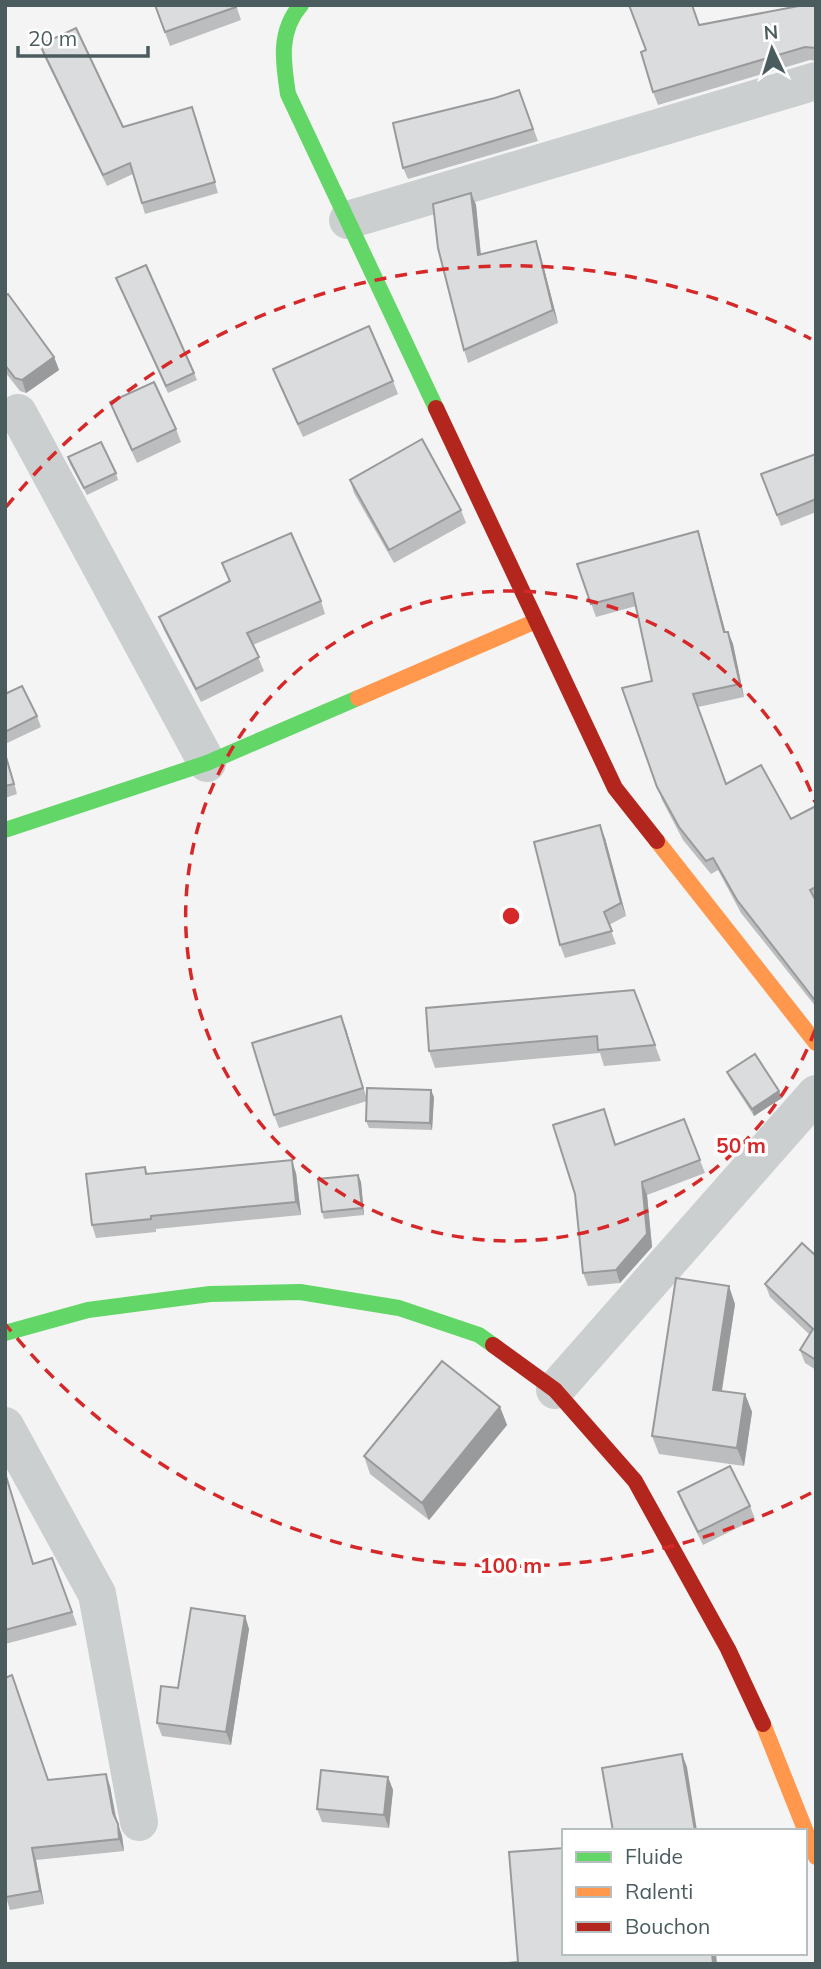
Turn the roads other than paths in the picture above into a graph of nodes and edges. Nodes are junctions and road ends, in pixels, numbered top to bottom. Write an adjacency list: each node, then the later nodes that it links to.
1 (301, 5): 3 (street)
2 (816, 81): 3 (street)
3 (348, 220): 5 (street)
4 (18, 413): 6 (street)
5 (536, 621): 6 (street); 8 (street)
6 (207, 763): 7 (street)
7 (5, 830)
8 (816, 1043)
9 (816, 1094): 11 (street)
10 (5, 1333): 11 (street)
11 (555, 1390): 14 (street)
12 (5, 1426): 13 (street)
13 (139, 1822)
14 (805, 1829)
15 (807, 1834): 16 (street)
16 (816, 1857)

